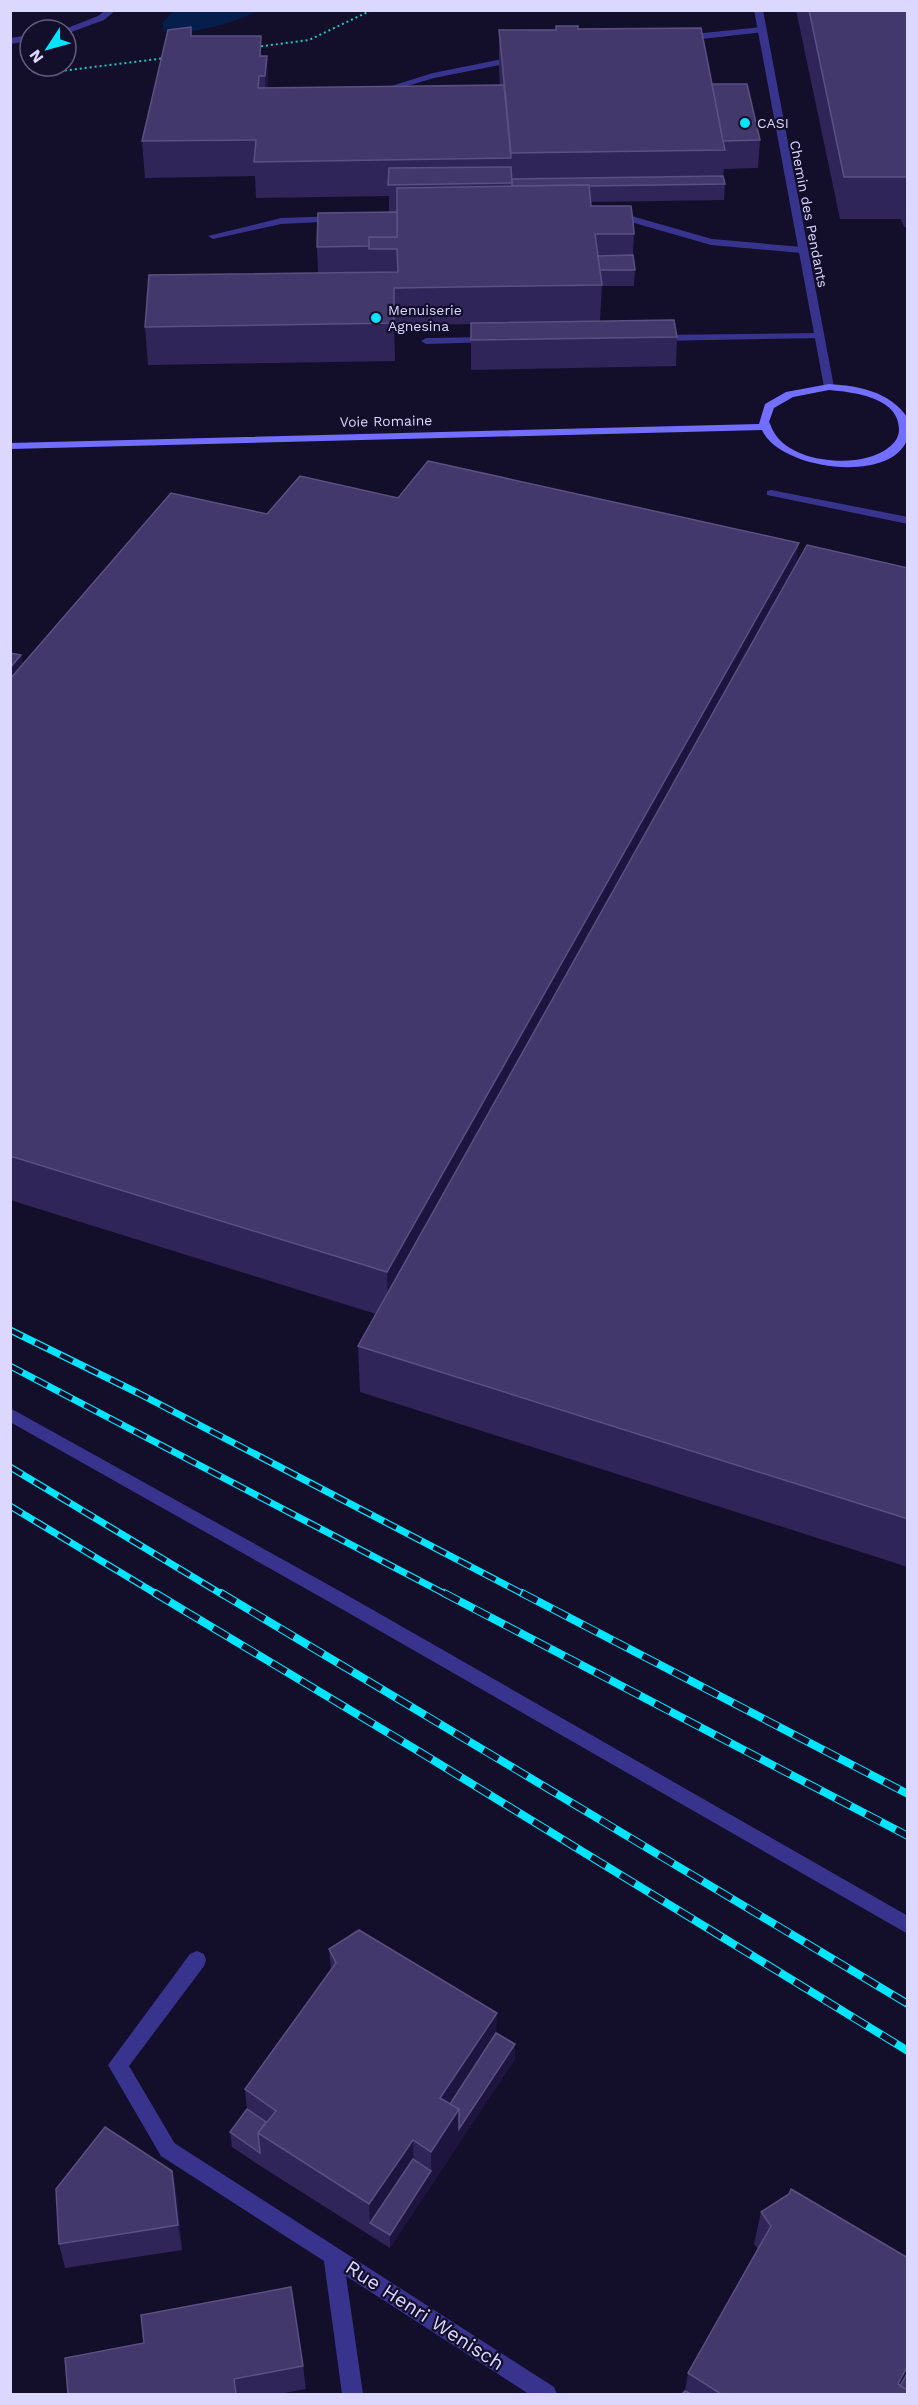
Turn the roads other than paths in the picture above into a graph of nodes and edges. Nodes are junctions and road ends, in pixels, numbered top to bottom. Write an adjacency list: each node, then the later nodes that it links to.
1 (112, 10): 3 (street)
2 (758, 10): 4 (street, Chemin des Pendants)
3 (78, 27)
4 (762, 30): 5 (street); 11 (street, Chemin des Pendants)
5 (669, 40)
6 (531, 57): 7 (street)
7 (367, 95)
8 (600, 213): 11 (street)
9 (352, 219): 10 (street)
10 (213, 236)
11 (802, 250): 12 (street, Chemin des Pendants)
12 (819, 336): 13 (street); 16 (street, Chemin des Pendants)
13 (640, 338)
14 (498, 340): 15 (street)
15 (426, 341)
16 (829, 387): 17 (main road); 18 (main road)
17 (907, 423): 18 (main road)
18 (763, 427): 19 (main road, Voie Romaine)
19 (10, 446)
20 (771, 492): 21 (street)
21 (908, 521)
22 (10, 1414): 23 (street)
23 (908, 1926)
24 (197, 1960): 25 (street, Rue Henri Wenisch)
25 (333, 2256): 26 (street, Rue Henri Wenisch); 27 (street, Rue Henri Wenisch)
26 (352, 2394)
27 (547, 2394)

